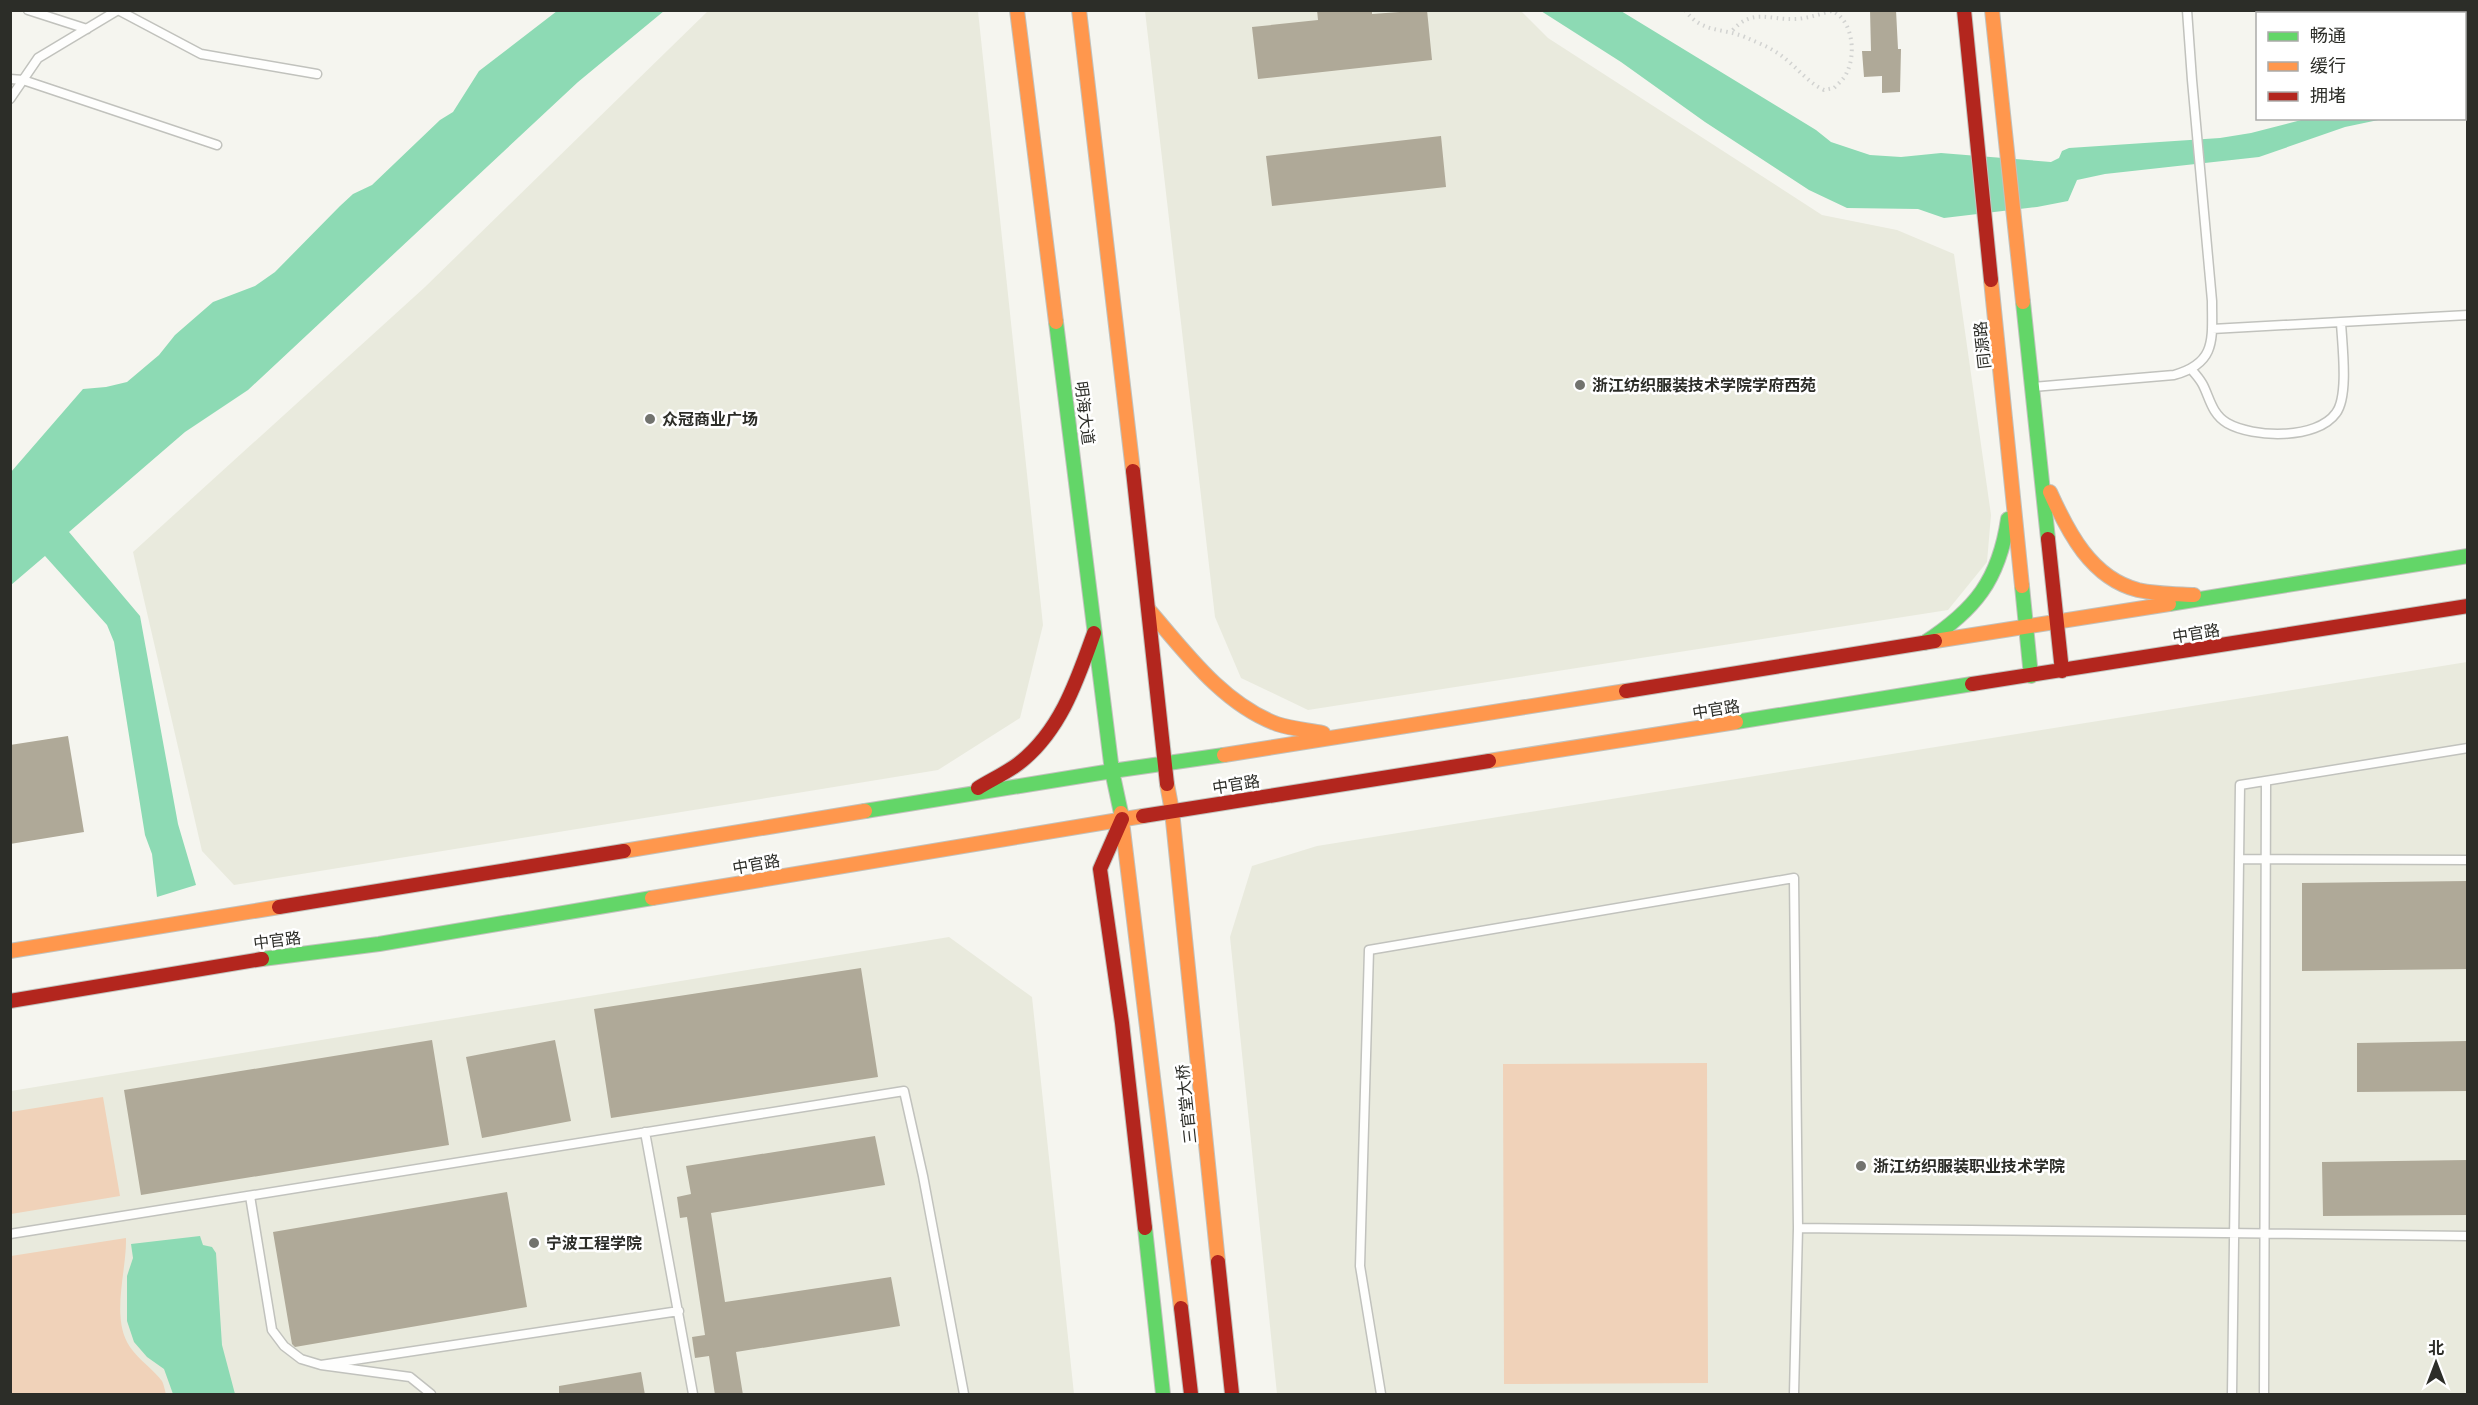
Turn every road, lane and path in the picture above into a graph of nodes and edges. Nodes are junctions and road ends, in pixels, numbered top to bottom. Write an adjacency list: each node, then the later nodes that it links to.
1 (28, 10): 9 (lane)
2 (118, 10): 9 (lane); 11 (lane)
3 (1017, 10): 28 (main road, 明海大道)
4 (1079, 10): 26 (main road)
5 (1685, 10): 10 (path)
6 (1964, 10): 22 (main road, 同源路)
7 (1992, 10): 20 (main road)
8 (2187, 10): 18 (lane)
9 (87, 29): 13 (lane)
10 (1732, 31): 10 (path)
11 (317, 74)
12 (10, 79): 13 (lane)
13 (23, 80): 14 (lane); 15 (lane)
14 (10, 99)
15 (217, 145)
16 (2468, 315): 17 (lane)
17 (2341, 322): 18 (lane); 19 (lane)
18 (2212, 329): 19 (lane)
19 (2192, 370): 20 (lane)
20 (2032, 387): 21 (main road)
21 (2041, 470): 24 (main road); 27 (main road)
22 (2012, 475): 29 (main road, 同源路); 30 (main road)
23 (2468, 556): 24 (main road, 中官路)
24 (2218, 596): 27 (main road, 中官路)
25 (2468, 606): 31 (main road, 中官路)
26 (1149, 610): 33 (main road); 35 (main road)
27 (2058, 624): 29 (main road, 中官路); 31 (main road)
28 (1096, 627): 36 (main road, 明海大道); 38 (main road)
29 (2028, 628): 30 (main road, 中官路); 32 (main road, 同源路)
30 (1919, 645): 33 (main road, 中官路)
31 (2062, 671): 32 (main road, 中官路)
32 (2031, 676): 39 (main road, 中官路)
33 (1341, 737): 35 (main road, 中官路)
34 (2468, 748): 37 (lane)
35 (1164, 765): 36 (main road, 中官路); 39 (main road)
36 (1113, 771): 38 (main road, 中官路); 40 (main road, 明海大道)
37 (2266, 781): 41 (lane); 42 (lane)
38 (965, 795): 44 (main road, 中官路)
39 (1172, 811): 40 (main road, 中官路); 60 (main road, 三官堂大桥)
40 (1122, 819): 45 (main road, 中官路); 58 (main road); 59 (main road, 三官堂大桥)
41 (2239, 859): 42 (lane); 49 (lane)
42 (2265, 859): 43 (lane); 50 (lane)
43 (2468, 860)
44 (10, 951)
45 (10, 1001)
46 (645, 1132): 47 (lane); 53 (lane); 57 (lane)
47 (250, 1196): 51 (lane); 54 (lane)
48 (1798, 1228): 49 (lane); 61 (lane); 62 (lane)
49 (2234, 1233): 50 (lane); 63 (lane)
50 (2264, 1233): 52 (lane); 64 (lane)
51 (10, 1234)
52 (2468, 1236)
53 (679, 1311): 54 (lane); 56 (lane)
54 (321, 1365): 55 (lane)
55 (431, 1395)
56 (693, 1395)
57 (964, 1395)
58 (1163, 1395)
59 (1191, 1395)
60 (1232, 1395)
61 (1381, 1395)
62 (1794, 1395)
63 (2232, 1395)
64 (2264, 1395)

